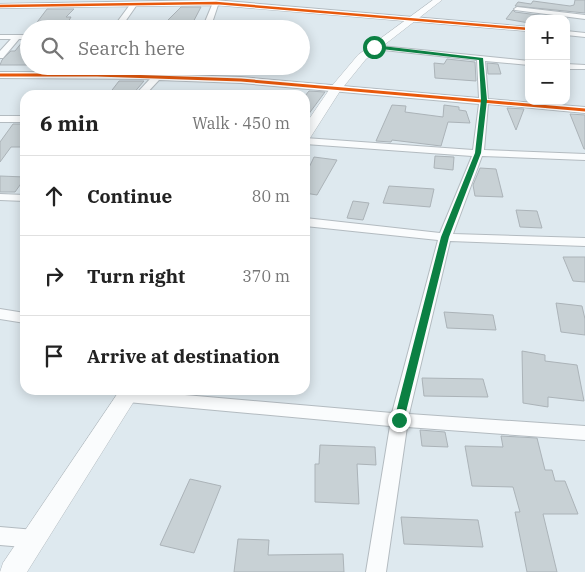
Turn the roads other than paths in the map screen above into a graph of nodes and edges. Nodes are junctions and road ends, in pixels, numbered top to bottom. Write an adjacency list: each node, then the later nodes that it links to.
1 (281, 0): 6 (street)
2 (438, 0): 9 (street)
3 (216, 1): 4 (street); 6 (street); 11 (street)
4 (135, 3): 5 (street); 10 (street)
5 (0, 6)
6 (275, 6): 9 (street)
7 (517, 9): 8 (street)
8 (585, 17)
9 (413, 18): 12 (street); 17 (street)
10 (123, 20)
11 (209, 20)
12 (525, 29)
13 (570, 33): 14 (street)
14 (585, 35)
15 (0, 37): 16 (street)
16 (17, 37): 18 (street)
17 (374, 47): 19 (street); 27 (street)
18 (0, 56)
19 (481, 59): 20 (street); 29 (street)
20 (525, 63)
21 (570, 66): 22 (street)
22 (585, 67)
23 (0, 75): 25 (street)
24 (193, 75): 26 (street)
25 (156, 77): 26 (street); 28 (street)
26 (192, 78): 27 (street)
27 (334, 89): 29 (street); 33 (street)
28 (144, 90)
29 (484, 100): 30 (street); 35 (street)
30 (585, 110)
31 (0, 118): 32 (street)
32 (20, 119)
33 (310, 127)
34 (310, 141): 35 (street)
35 (478, 153): 36 (street); 40 (street)
36 (585, 157)
37 (0, 197): 38 (street)
38 (20, 198)
39 (310, 223): 40 (street)
40 (445, 237): 41 (street); 46 (street)
41 (585, 242)
42 (0, 314): 43 (street)
43 (20, 317)
44 (128, 395): 49 (street)
45 (149, 395): 46 (street)
46 (399, 420): 47 (street); 51 (street)
47 (585, 433)
48 (0, 536): 49 (street)
49 (35, 538): 50 (street)
50 (12, 572)
51 (376, 572)

